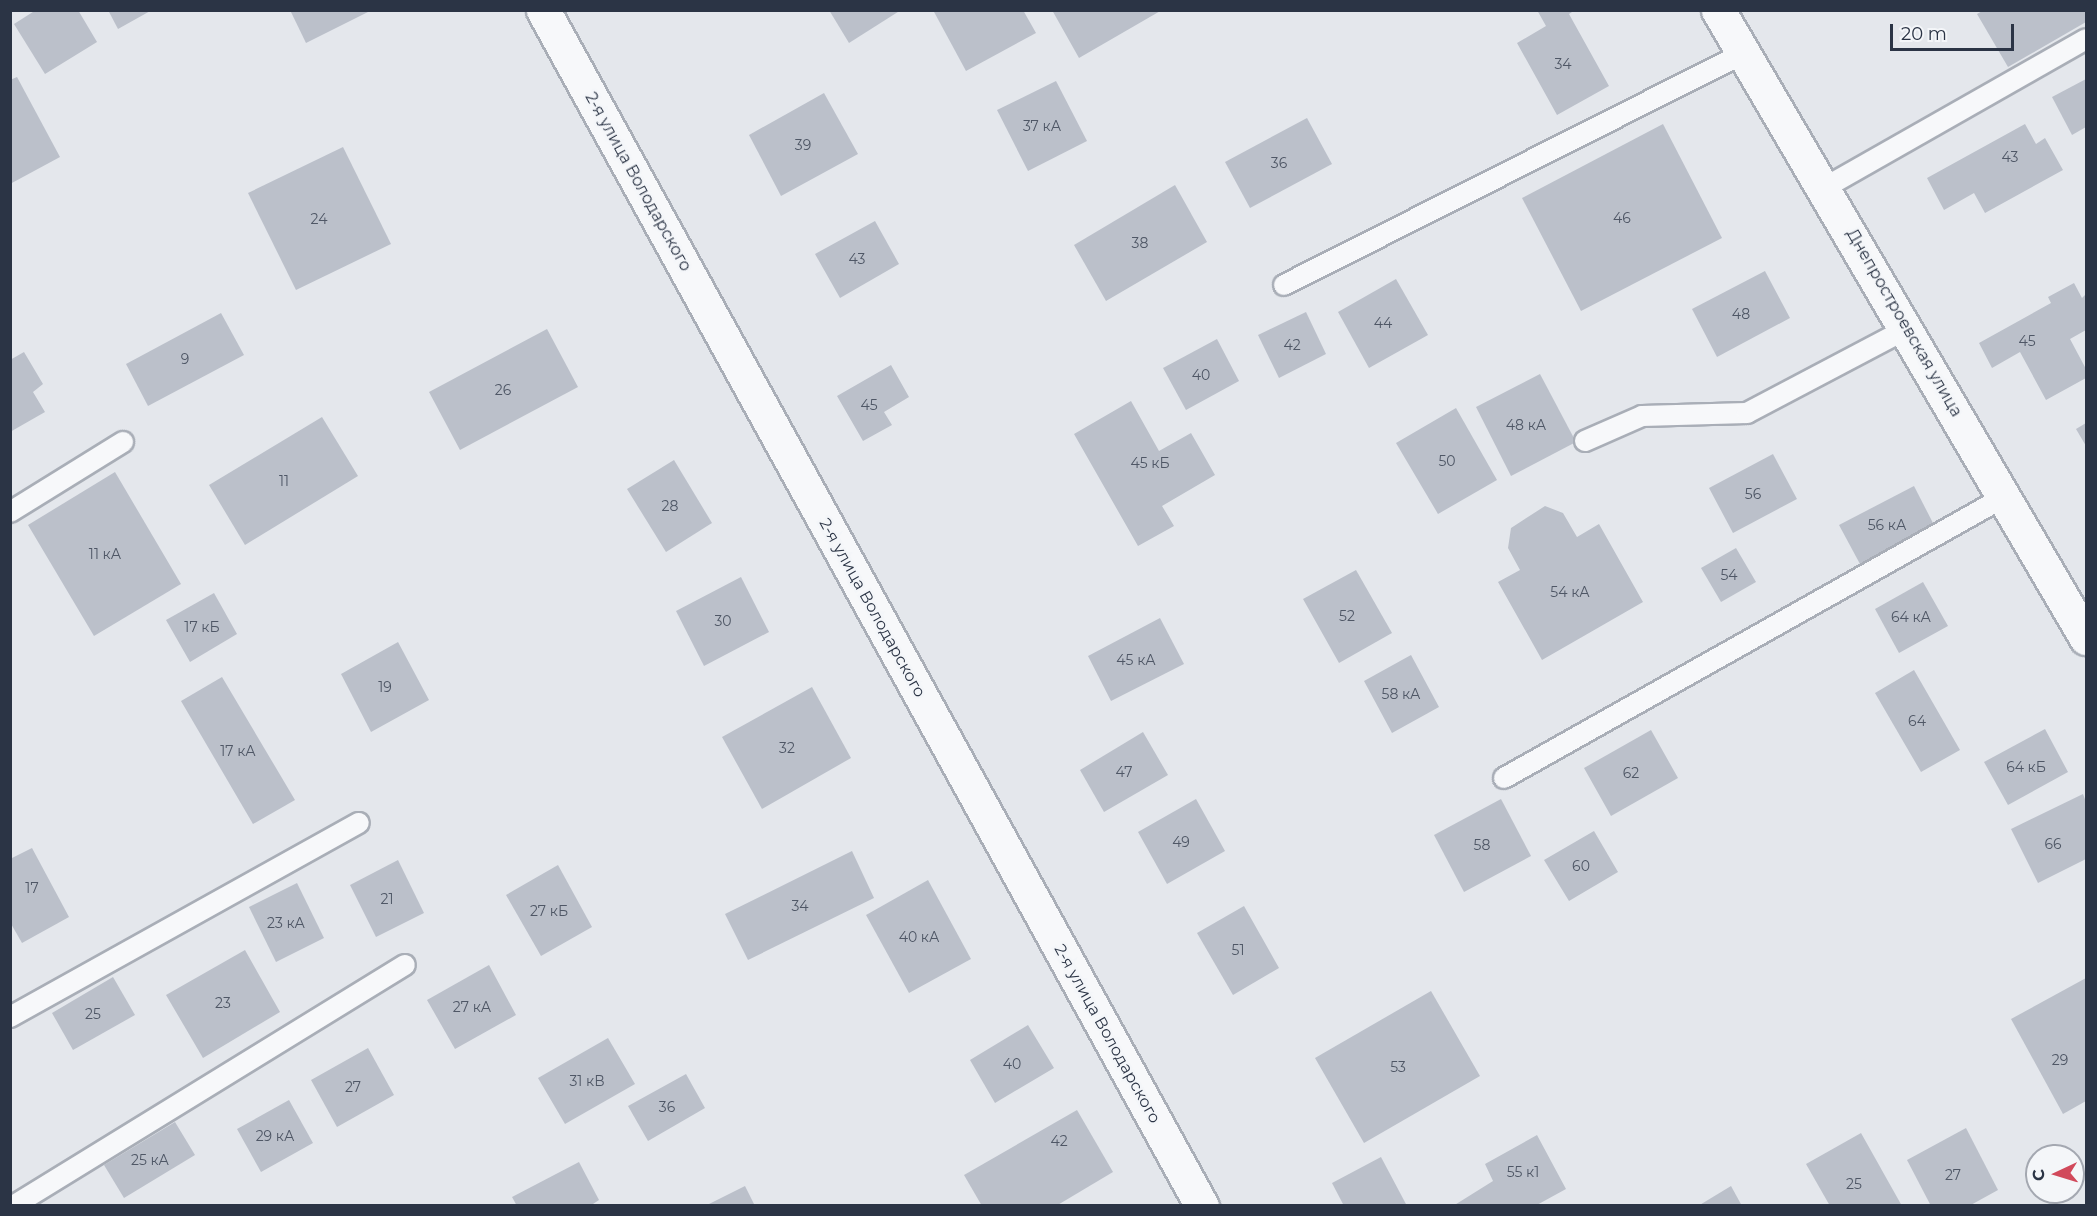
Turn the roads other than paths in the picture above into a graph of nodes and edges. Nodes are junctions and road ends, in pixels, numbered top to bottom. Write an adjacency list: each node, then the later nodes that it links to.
1 (543, 10): 19 (street, 2-я улица Володарского)
2 (1718, 10): 4 (street, Днепростроевская улица)
3 (2086, 39): 5 (lane)
4 (1742, 54): 5 (street, Днепростроевская улица); 6 (lane)
5 (1824, 188): 7 (street, Днепростроевская улица)
6 (1284, 285)
7 (1906, 329): 8 (lane); 10 (street, Днепростроевская улица)
8 (1585, 441)
9 (123, 442): 11 (lane)
10 (2006, 496): 12 (street, Днепростроевская улица); 14 (lane)
11 (10, 512)
12 (2077, 600): 13 (street, Днепростроевская улица)
13 (2086, 638)
14 (1504, 778)
15 (359, 823): 17 (lane)
16 (405, 965): 18 (lane)
17 (10, 1017)
18 (13, 1206)
19 (1202, 1206)

